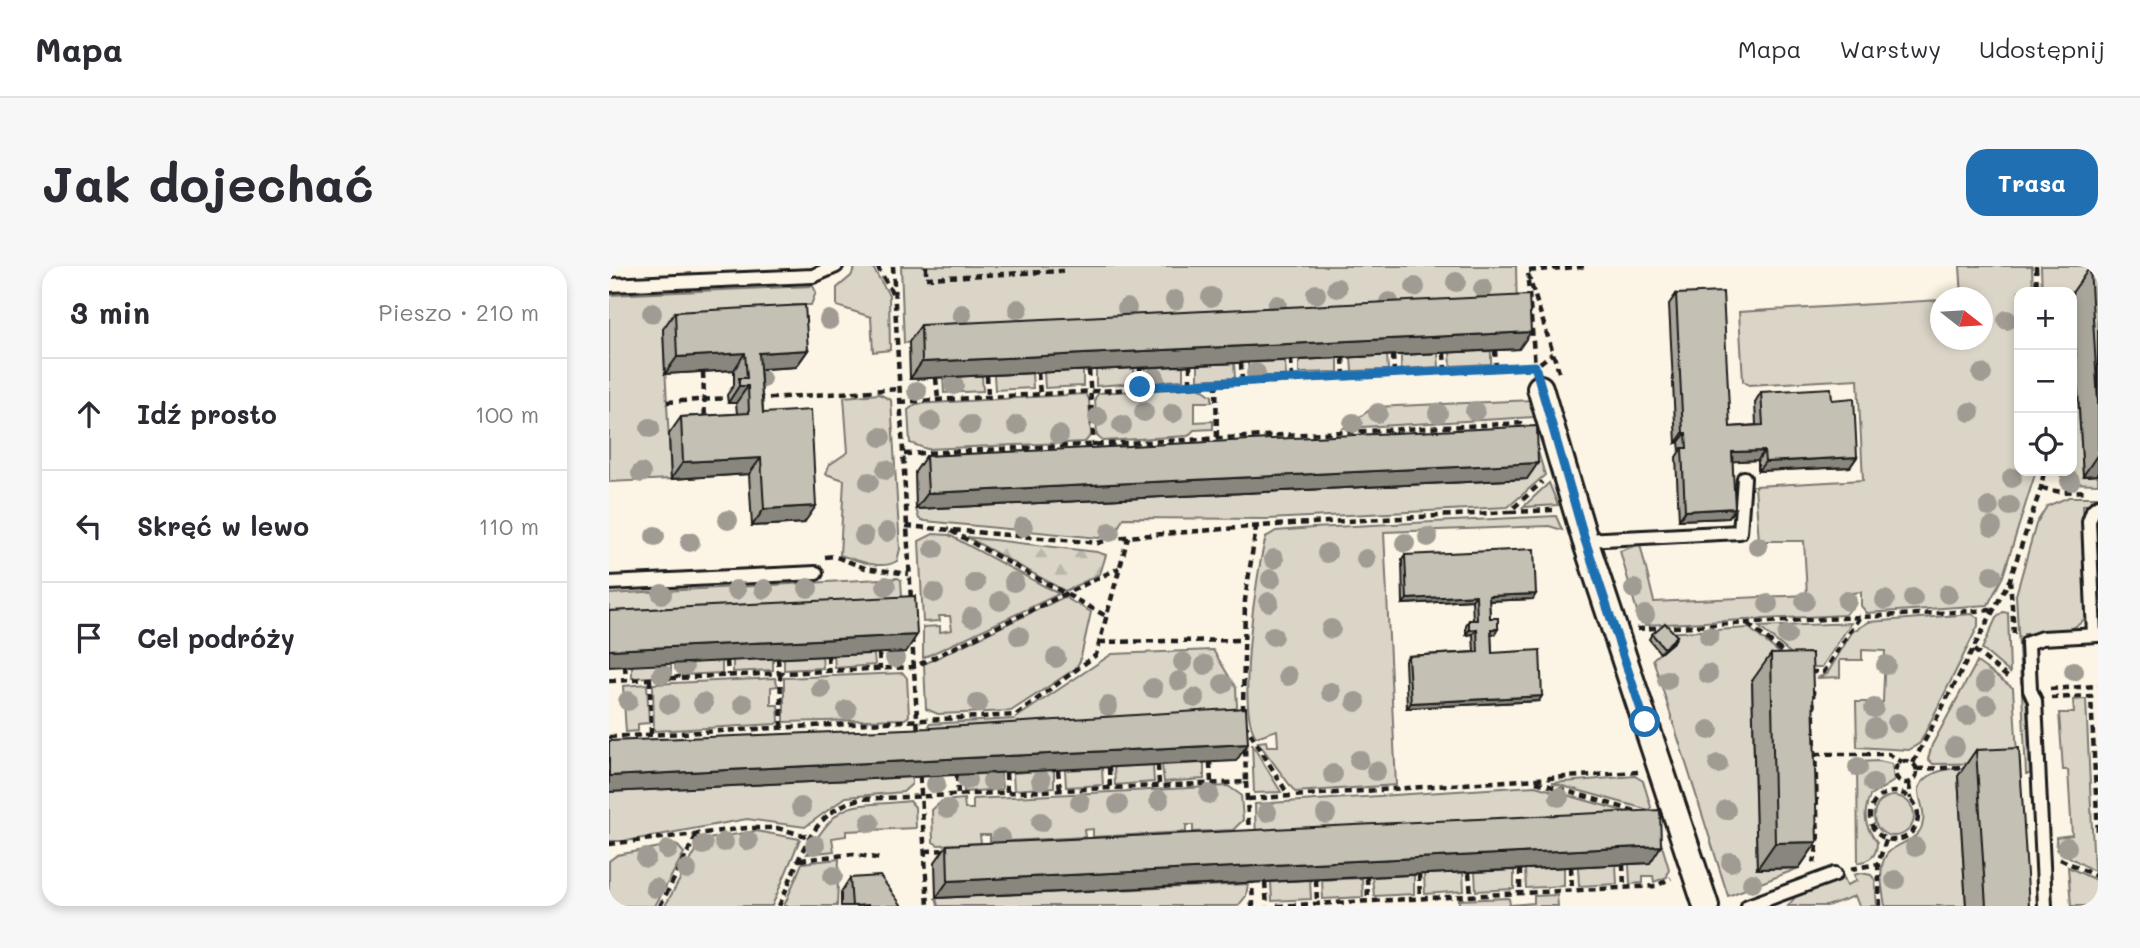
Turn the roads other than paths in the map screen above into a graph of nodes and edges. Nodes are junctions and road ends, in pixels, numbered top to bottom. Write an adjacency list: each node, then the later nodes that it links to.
1 (836, 266): 2 (lane)
2 (609, 285)
3 (1537, 377): 6 (street)
4 (1744, 478): 6 (lane)
5 (2098, 506): 9 (lane)
6 (1585, 540): 11 (street)
7 (816, 573): 8 (lane)
8 (609, 583)
9 (2096, 635): 13 (lane)
10 (1835, 874): 12 (lane)
11 (1706, 906)
12 (1748, 906)
13 (2045, 906)

